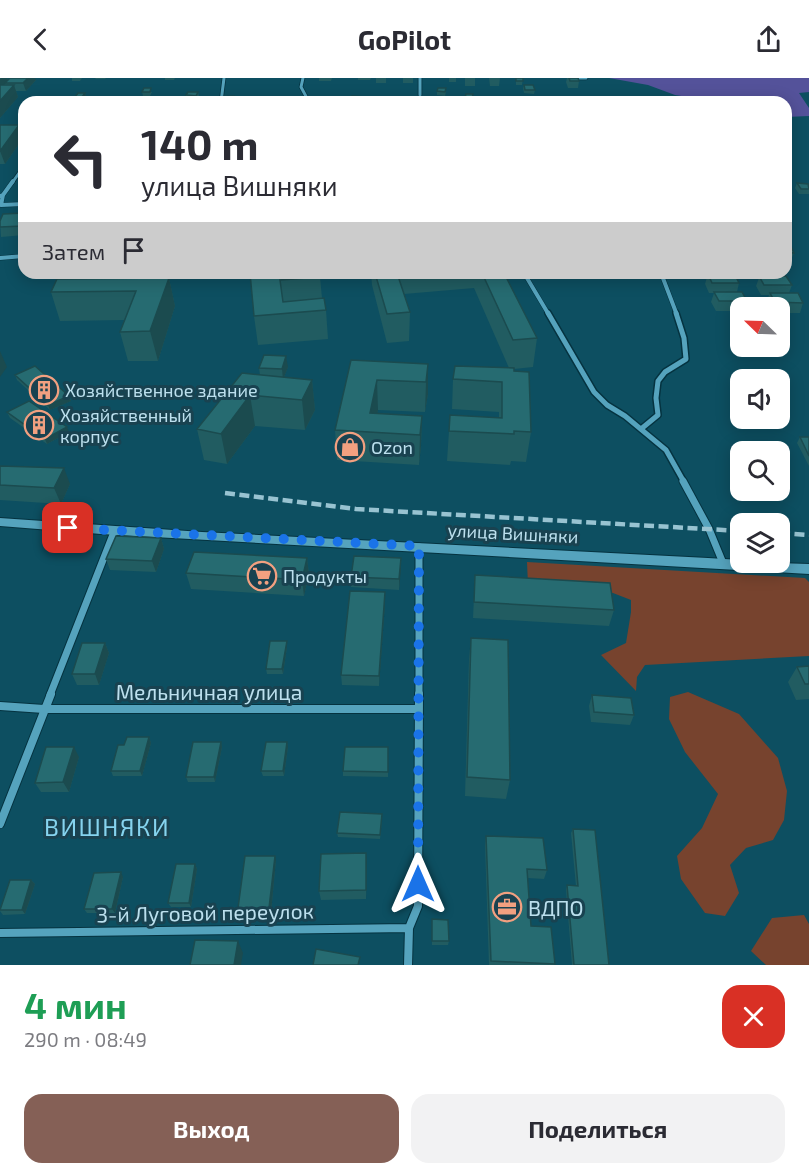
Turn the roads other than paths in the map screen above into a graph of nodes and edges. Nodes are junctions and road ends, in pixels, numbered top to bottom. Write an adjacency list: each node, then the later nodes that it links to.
1 (224, 78): 7 (street)
2 (303, 78): 8 (street)
3 (420, 78): 6 (street)
4 (570, 78): 5 (street)
5 (586, 78)
6 (420, 95)
7 (222, 96)
8 (306, 96)
9 (18, 174): 10 (street)
10 (1, 196): 12 (street)
11 (18, 204): 12 (street)
12 (1, 205)
13 (18, 256): 14 (street)
14 (0, 258)
15 (528, 279): 17 (street)
16 (663, 279): 17 (street)
17 (641, 429): 21 (street)
18 (0, 522): 19 (street, улица Вишняки)
19 (114, 532): 20 (street, улица Вишняки); 24 (street)
20 (419, 546): 21 (street, улица Вишняки); 25 (street)
21 (723, 563): 22 (street, улица Вишняки)
22 (809, 569)
23 (0, 706): 24 (street, Мельничная улица)
24 (44, 709): 25 (street, Мельничная улица); 26 (street)
25 (418, 710): 27 (street)
26 (0, 824)
27 (409, 928): 28 (street, 3-й Луговой переулок); 29 (street)
28 (0, 933)
29 (408, 965)

